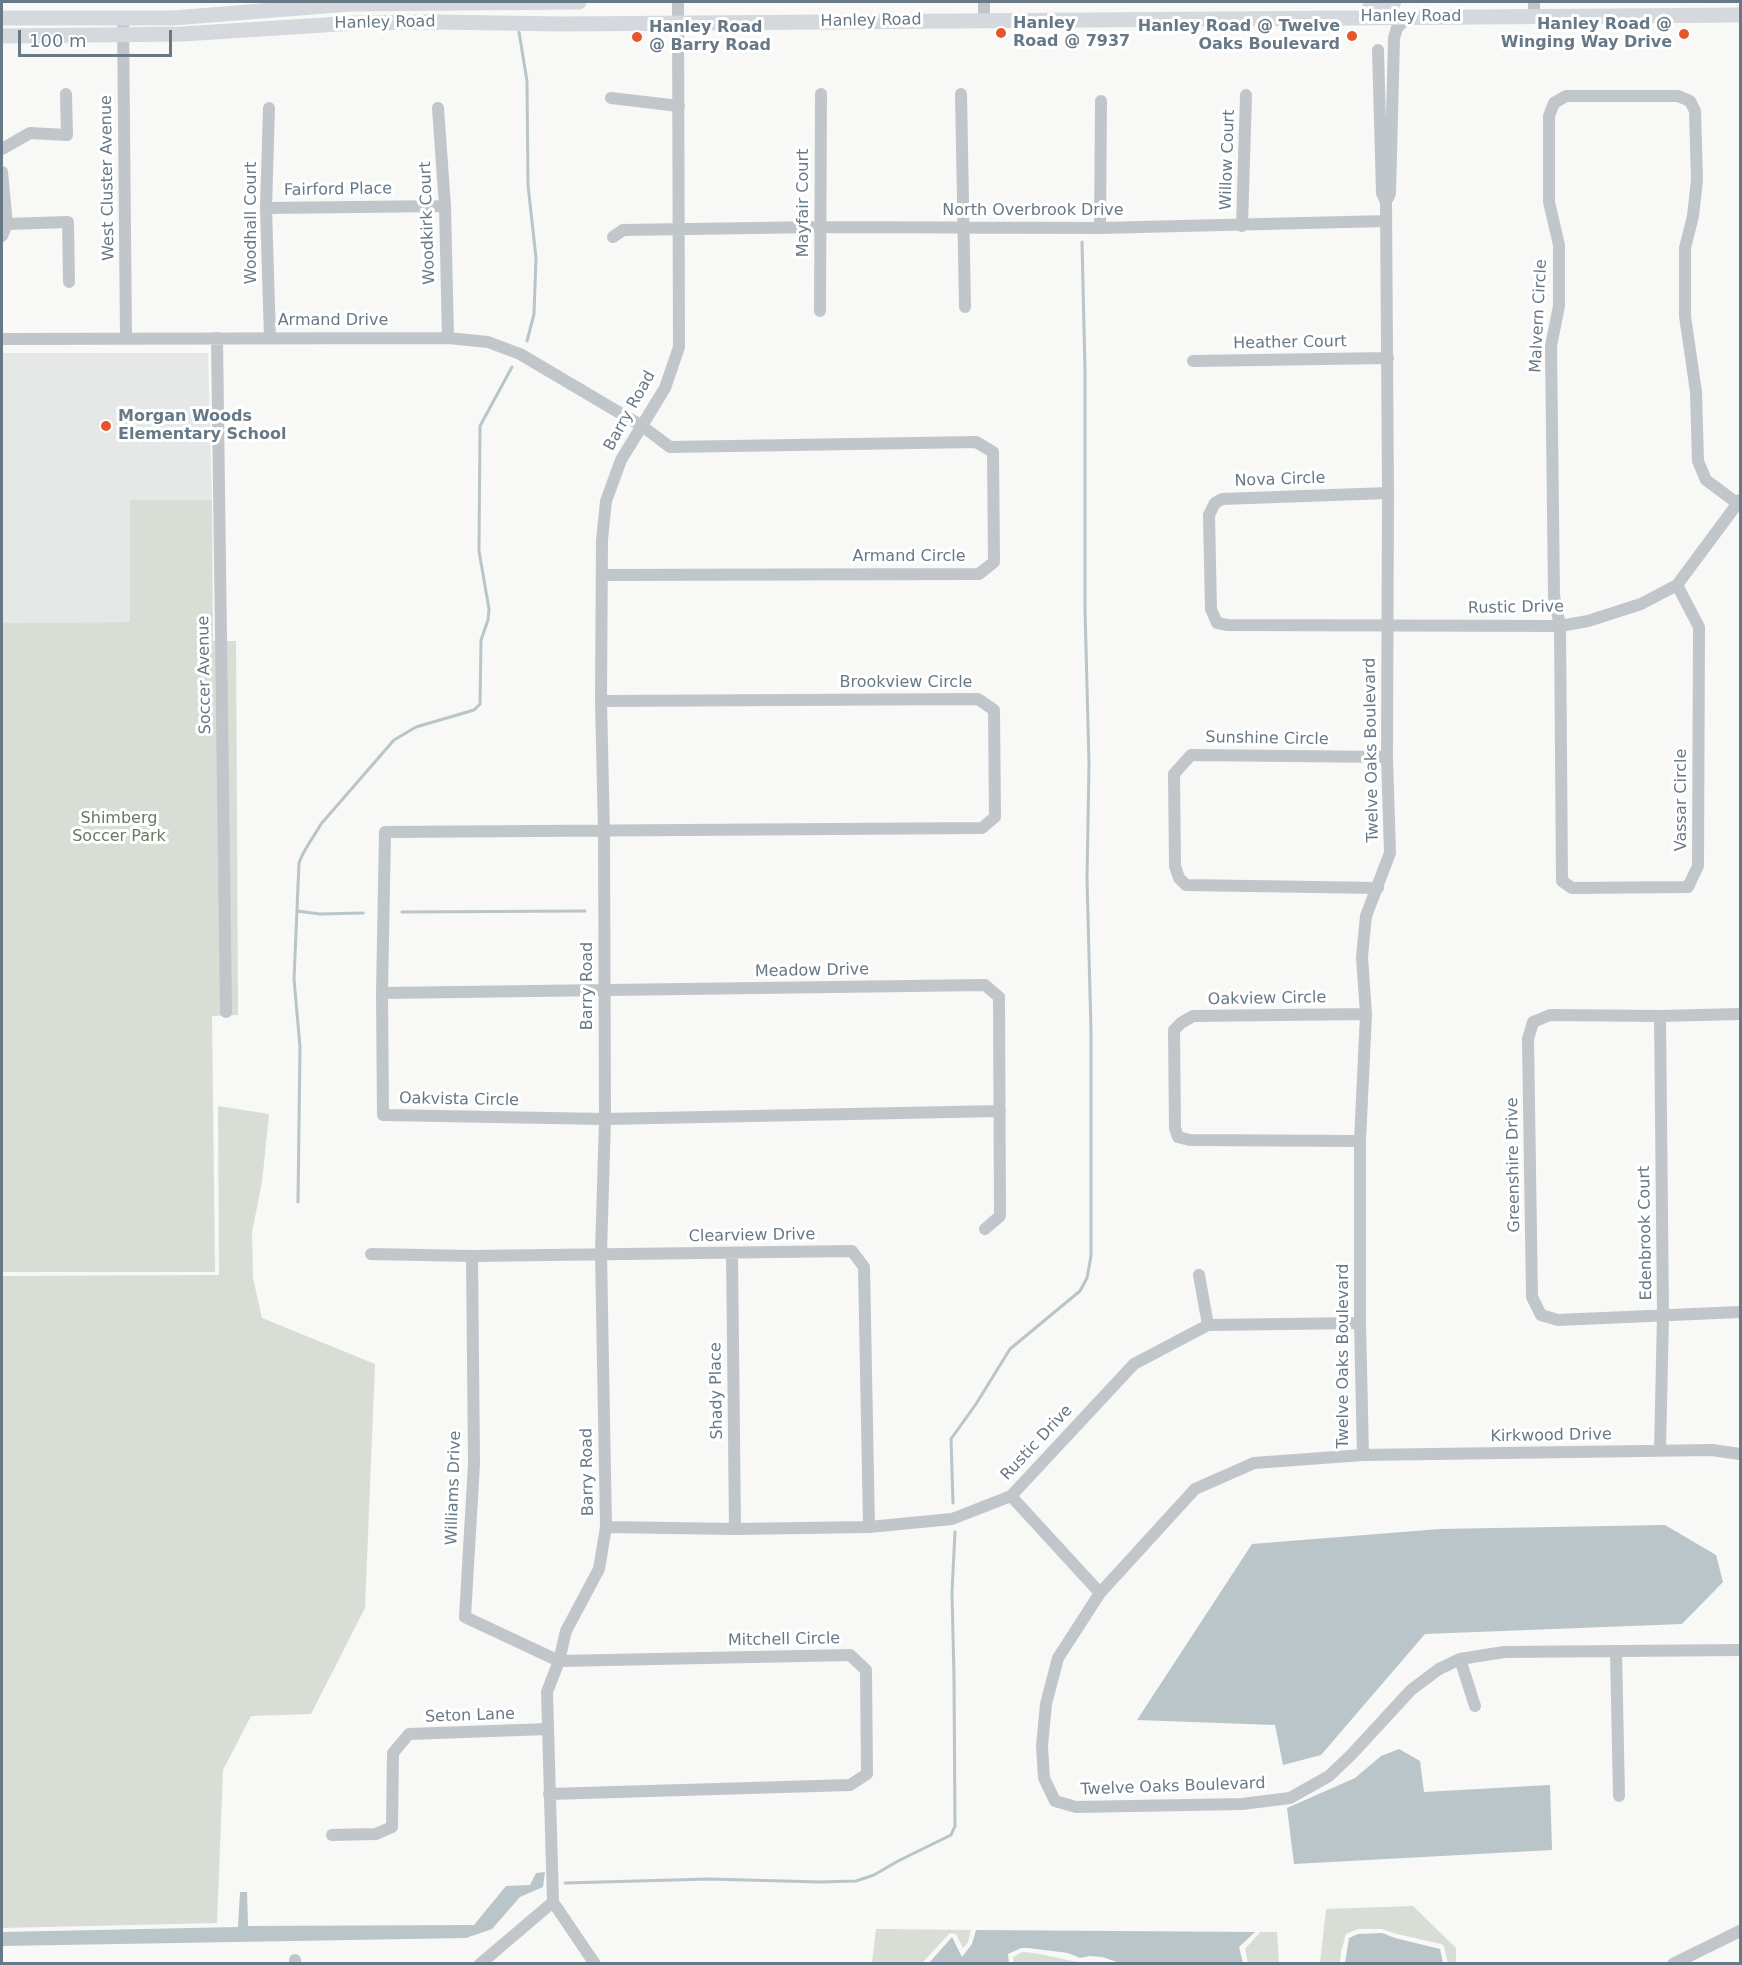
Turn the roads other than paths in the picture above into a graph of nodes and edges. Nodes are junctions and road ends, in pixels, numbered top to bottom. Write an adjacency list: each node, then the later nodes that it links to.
1 (579, 2): 5 (main road, Hanley Road)
2 (678, 2): 15 (street, Barry Road)
3 (984, 2): 13 (street)
4 (1394, 2): 12 (main road)
5 (435, 3): 6 (main road, Hanley Road); 14 (street)
6 (270, 6): 11 (main road, Hanley Road); 16 (street)
7 (1534, 9): 8 (main road, Hanley Road); 9 (main road, Hanley Road)
8 (1738, 11)
9 (1407, 17): 12 (main road, Hanley Road); 21 (street, Twelve Oaks Boulevard)
10 (2, 18): 11 (main road, Hanley Road)
11 (123, 18): 17 (street, West Cluster Avenue)
12 (1310, 18): 13 (main road, Hanley Road)
13 (984, 20): 15 (main road, Hanley Road)
14 (435, 22): 15 (main road, Hanley Road); 16 (main road, Hanley Road)
15 (678, 23): 28 (street, Barry Road)
16 (270, 27): 17 (main road, Hanley Road)
17 (123, 35): 18 (main road, Hanley Road); 47 (street, West Cluster Avenue)
18 (2, 36)
19 (1378, 50): 20 (street, Twelve Oaks Boulevard)
20 (1379, 76): 21 (street); 33 (street, Twelve Oaks Boulevard)
21 (1393, 76): 33 (street, Twelve Oaks Boulevard)
22 (66, 94): 31 (street)
23 (822, 94): 38 (street, Mayfair Court)
24 (961, 94): 39 (street)
25 (1246, 94): 37 (street, Willow Court)
26 (611, 98): 28 (street)
27 (1101, 100): 40 (street)
28 (679, 106): 41 (street, Barry Road)
29 (269, 108): 35 (street, Woodhall Court)
30 (438, 108): 34 (street, Woodkirk Court)
31 (2, 149)
32 (2, 172): 42 (street)
33 (1386, 202): 36 (street, Twelve Oaks Boulevard)
34 (445, 206): 35 (street, Fairford Place); 50 (street, Woodkirk Court)
35 (266, 208): 49 (street, Woodhall Court)
36 (1386, 221): 37 (street, North Overbrook Drive); 52 (street, Twelve Oaks Boulevard)
37 (1242, 226): 40 (street, North Overbrook Drive)
38 (820, 227): 39 (street, North Overbrook Drive); 41 (street, North Overbrook Drive); 46 (street, Mayfair Court)
39 (964, 228): 40 (street, North Overbrook Drive); 45 (street)
40 (1100, 228)
41 (679, 229): 43 (street, North Overbrook Drive); 54 (street, Barry Road)
42 (4, 230): 44 (street)
43 (613, 237)
44 (69, 282)
45 (965, 307)
46 (820, 311)
47 (126, 338): 48 (street, Armand Drive); 51 (street, Armand Drive)
48 (217, 338): 49 (street, Armand Drive); 67 (street, Soccer Avenue)
49 (270, 338): 50 (street, Armand Drive)
50 (448, 338): 54 (street, Armand Drive)
51 (2, 339)
52 (1388, 358): 53 (street, Heather Court); 55 (street, Twelve Oaks Boulevard)
53 (1193, 361)
54 (642, 426): 57 (street, Barry Road); 57 (street, Armand Circle)
55 (1388, 493): 59 (street, Twelve Oaks Boulevard); 59 (street, Nova Circle)
56 (1739, 501): 58 (street, Rustic Drive); 60 (street, Malvern Circle)
57 (603, 575): 61 (street, Barry Road)
58 (1677, 585): 60 (street, Rustic Drive); 60 (street, Vassar Circle)
59 (1386, 625): 60 (street, Rustic Drive); 62 (street, Twelve Oaks Boulevard)
60 (1560, 626)
61 (601, 701): 63 (street, Barry Road); 63 (street, Brookview Circle)
62 (1387, 757): 64 (street, Twelve Oaks Boulevard); 64 (street, Sunshine Circle)
63 (604, 832): 65 (street, Barry Road); 66 (street, Oakvista Circle)
64 (1378, 888): 68 (street, Twelve Oaks Boulevard)
65 (605, 989): 66 (street, Meadow Drive); 71 (street, Meadow Drive); 72 (street, Barry Road)
66 (382, 993): 72 (street, Oakvista Circle)
67 (226, 1012)
68 (1366, 1014): 73 (street, Twelve Oaks Boulevard); 73 (street, Oakview Circle)
69 (1740, 1014): 70 (street, Greenshire Drive)
70 (1660, 1016): 81 (street, Edenbrook Court); 81 (street, Greenshire Drive)
71 (1000, 1111): 72 (street, Oakvista Circle); 74 (street, Meadow Drive)
72 (605, 1119): 75 (street, Barry Road)
73 (1360, 1141): 82 (street, Twelve Oaks Boulevard)
74 (985, 1229)
75 (601, 1253): 76 (street, Clearview Drive); 78 (street, Clearview Drive); 88 (street, Barry Road)
76 (732, 1253): 89 (street, Clearview Drive); 90 (street, Shady Place)
77 (371, 1254): 78 (street, Clearview Drive)
78 (472, 1256): 95 (street, Williams Drive)
79 (1199, 1275): 83 (street)
80 (1740, 1312): 81 (street, Greenshire Drive)
81 (1663, 1316): 84 (street, Edenbrook Court)
82 (1360, 1323): 83 (street, Rustic Drive); 86 (street, Twelve Oaks Boulevard)
83 (1208, 1325): 87 (street, Rustic Drive)
84 (1660, 1450): 85 (street, Kirkwood Drive); 86 (street, Kirkwood Drive)
85 (1740, 1454)
86 (1363, 1455): 91 (street, Twelve Oaks Boulevard)
87 (1011, 1496): 89 (street, Rustic Drive); 91 (street)
88 (606, 1527): 90 (street, Rustic Drive); 95 (street, Barry Road)
89 (868, 1527): 90 (street, Rustic Drive)
90 (735, 1529)
91 (1100, 1593): 94 (street, Twelve Oaks Boulevard)
92 (1740, 1650): 93 (street, Twelve Oaks Boulevard)
93 (1616, 1651): 94 (street, Twelve Oaks Boulevard); 99 (street)
94 (1460, 1659): 96 (street)
95 (559, 1661): 97 (street, Barry Road); 98 (street, Mitchell Circle)
96 (1475, 1706)
97 (548, 1729): 98 (street, Barry Road); 100 (street, Seton Lane)
98 (549, 1794): 101 (street, Barry Road)
99 (1619, 1796)
100 (332, 1835)
101 (553, 1902): 103 (street); 104 (street)
102 (1740, 1931): 105 (street)
103 (480, 1964)
104 (595, 1964)
105 (1673, 1964)

